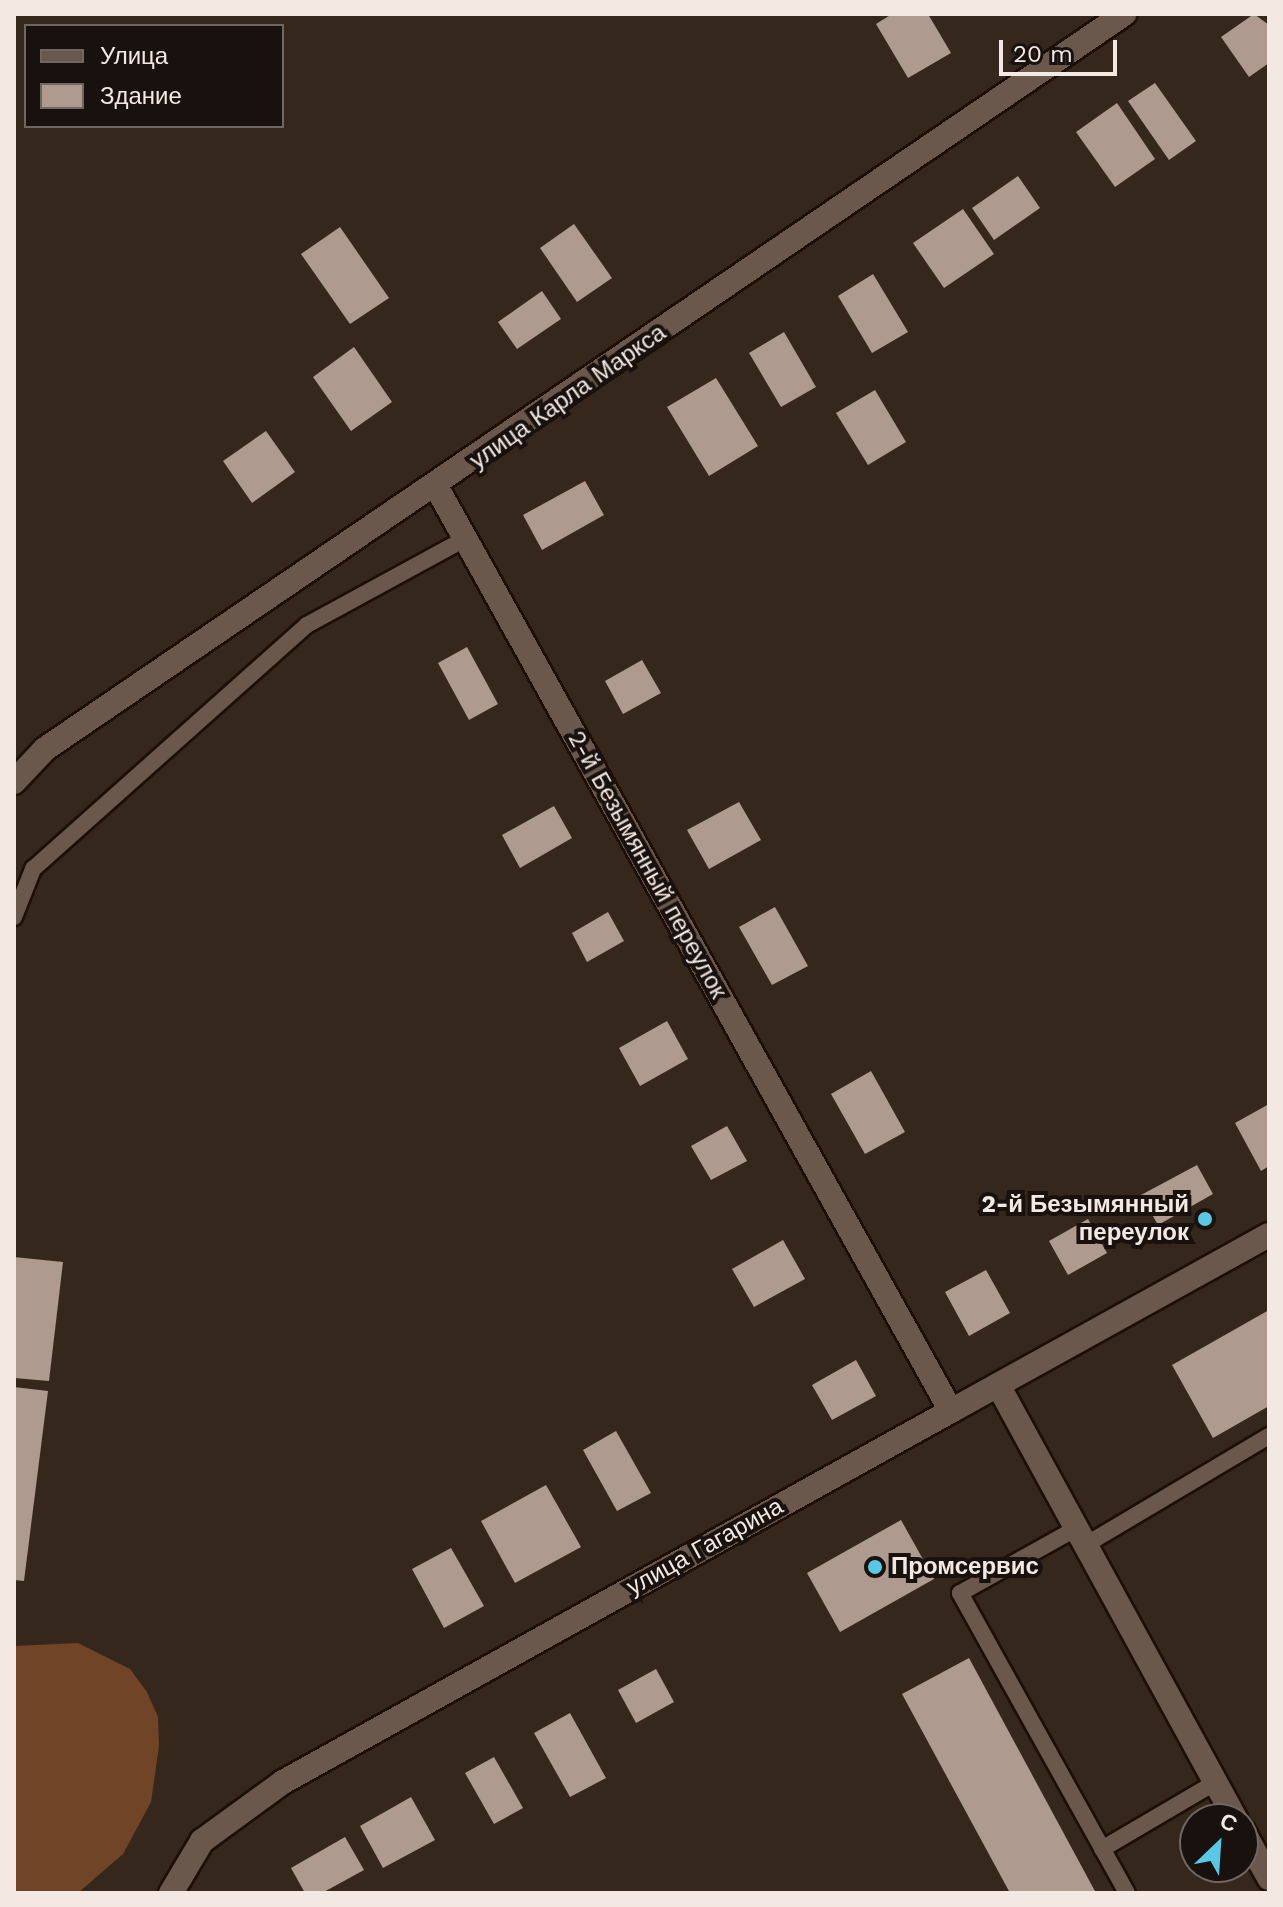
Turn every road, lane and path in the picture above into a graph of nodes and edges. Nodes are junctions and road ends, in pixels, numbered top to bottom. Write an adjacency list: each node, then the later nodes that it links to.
1 (1124, 14): 2 (main road, улица Карла Маркса)
2 (437, 488): 3 (main road, 2-й Безымянный переулок); 4 (main road, улица Карла Маркса)
3 (465, 539): 5 (lane); 8 (main road, 2-й Безымянный переулок)
4 (14, 782)
5 (14, 917)
6 (1269, 1235): 7 (main road, улица Гагарина)
7 (998, 1385): 8 (main road, улица Гагарина); 10 (main road)
8 (951, 1411): 16 (main road, улица Гагарина)
9 (1269, 1436): 10 (lane)
10 (1082, 1536): 11 (main road); 13 (lane)
11 (1216, 1782): 12 (main road); 13 (lane)
12 (1227, 1803)
13 (1102, 1849): 17 (lane)
14 (1259, 1860): 15 (main road)
15 (1269, 1878)
16 (170, 1893)
17 (1127, 1893)

